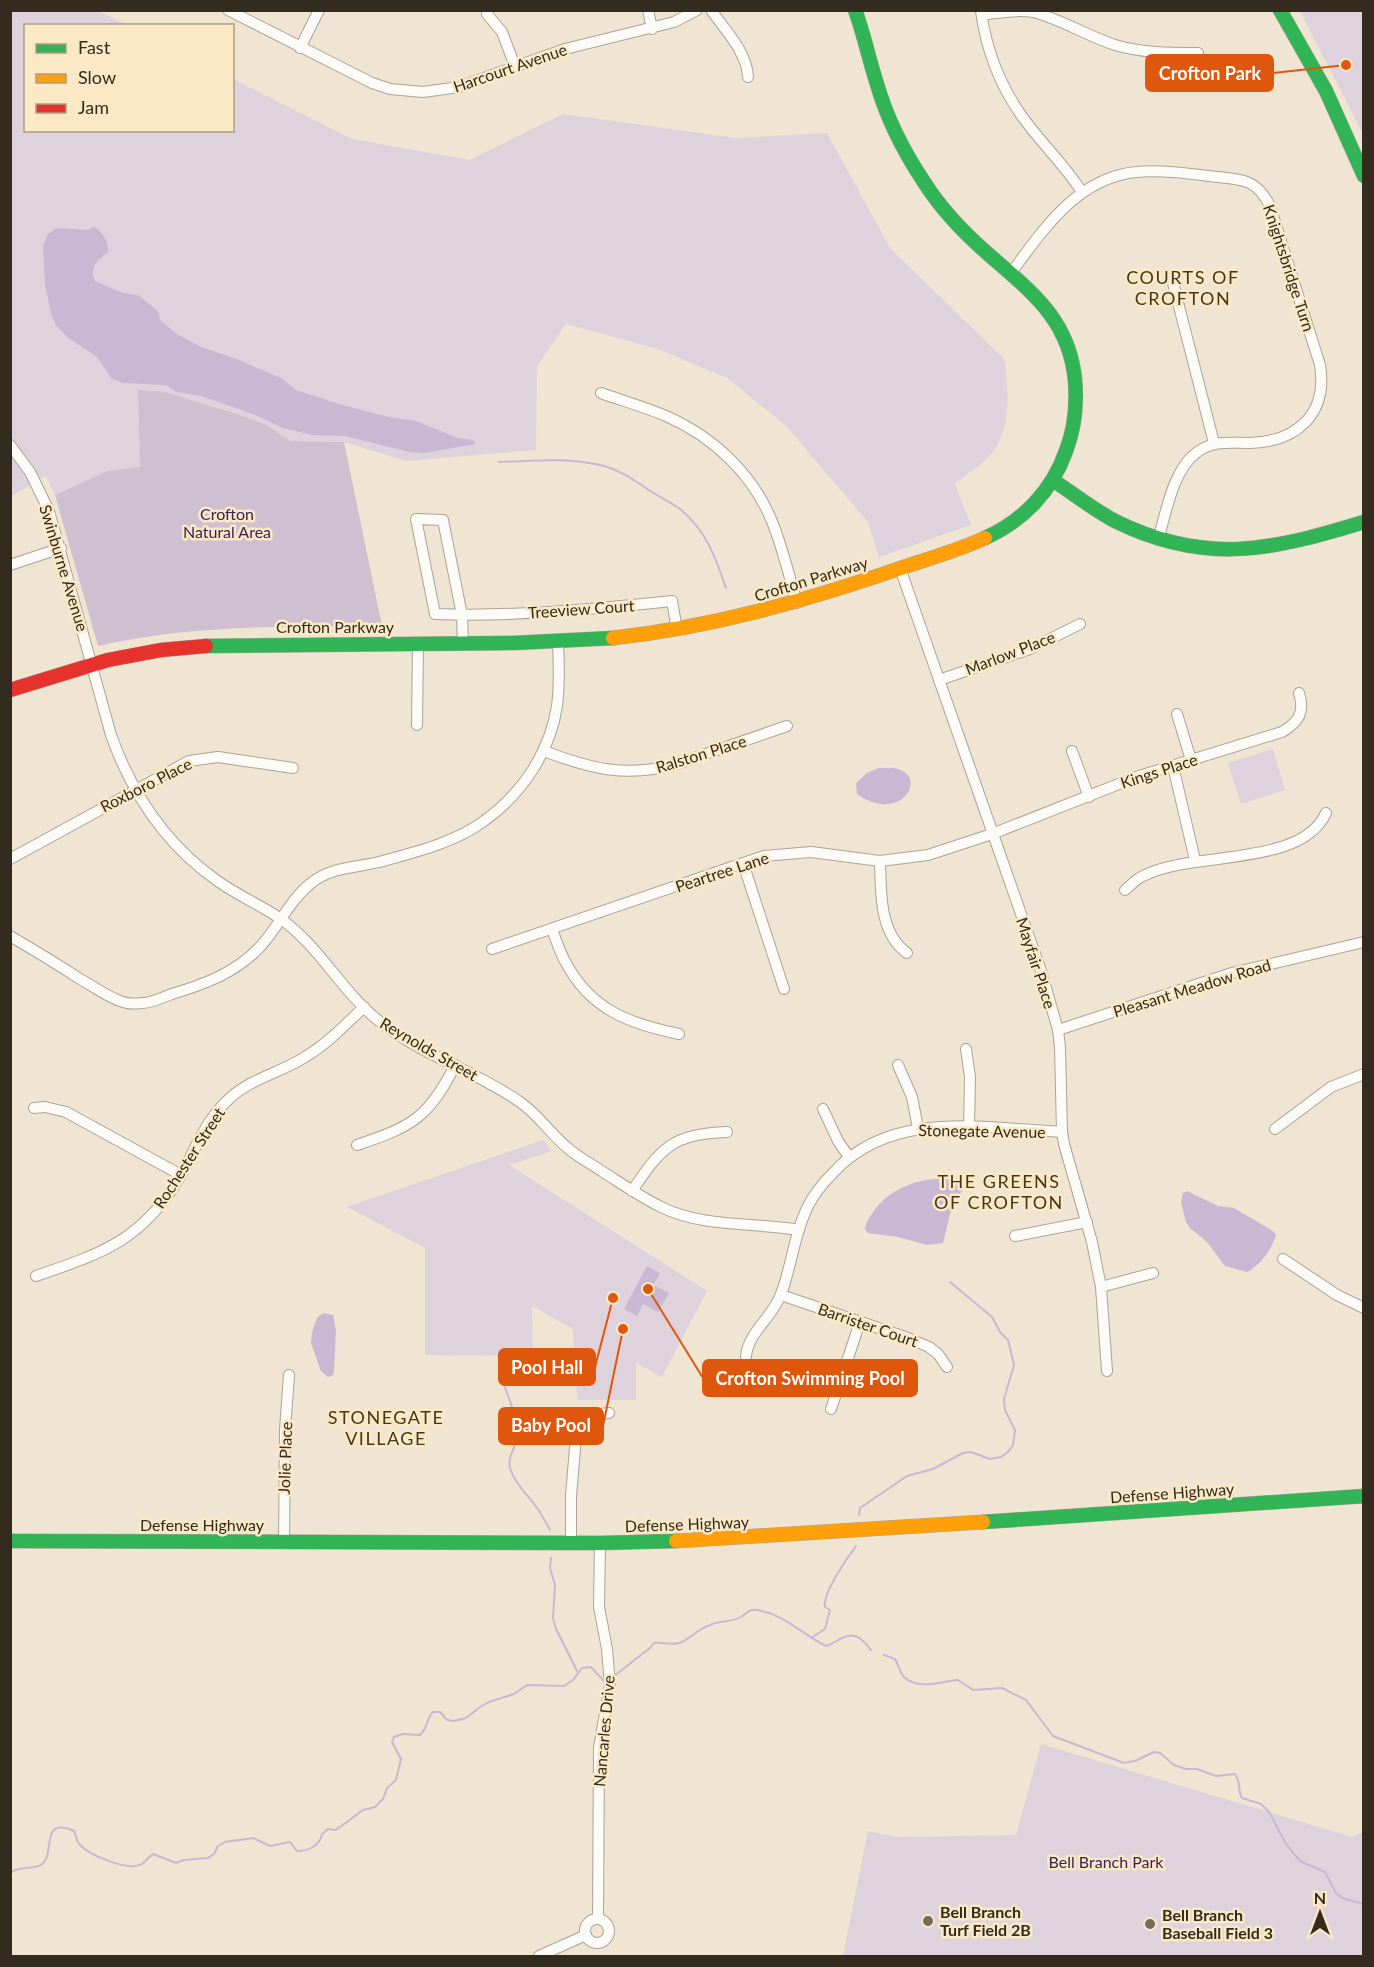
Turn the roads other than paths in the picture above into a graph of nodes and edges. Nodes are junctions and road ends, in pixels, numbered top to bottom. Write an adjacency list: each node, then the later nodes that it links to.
1 (228, 10): 11 (street, Harcourt Avenue)
2 (319, 10): 11 (street)
3 (648, 10): 10 (street)
4 (697, 10): 10 (street, Harcourt Avenue)
5 (711, 10): 14 (street)
6 (855, 10): 17 (street, Crofton Parkway)
7 (1280, 10): 15 (street)
8 (981, 13): 12 (street); 16 (street)
9 (487, 14): 13 (street)
10 (652, 29): 13 (street, Harcourt Avenue)
11 (300, 48): 13 (street, Harcourt Avenue)
12 (1198, 52)
13 (515, 66)
14 (748, 77)
15 (1364, 176)
16 (1082, 192): 17 (street, Knightsbridge Turn); 20 (street, Knightsbridge Turn)
17 (1011, 273): 22 (street, Crofton Parkway)
18 (1173, 283): 20 (street)
19 (601, 393): 28 (street)
20 (1214, 443): 24 (street)
21 (10, 445): 25 (street, Swinburne Avenue)
22 (1054, 481): 24 (street); 27 (street, Crofton Parkway)
23 (1364, 522): 24 (street)
24 (1158, 540)
25 (61, 548): 26 (street); 35 (street, Swinburne Avenue)
26 (10, 565)
27 (900, 568): 28 (street, Crofton Parkway); 36 (street, Mayfair Place)
28 (796, 603): 31 (street, Crofton Parkway)
29 (462, 615): 29 (street); 31 (street, Treeview Court); 34 (street)
30 (1080, 624): 36 (street, Marlow Place)
31 (677, 630): 32 (street, Crofton Parkway)
32 (558, 642): 34 (street, Crofton Parkway); 42 (street)
33 (418, 644): 34 (street, Crofton Parkway); 35 (street, Crofton Parkway); 40 (street)
34 (463, 644)
35 (92, 664): 37 (street, Crofton Parkway); 47 (street, Reynolds Street)
36 (939, 681): 50 (street, Mayfair Place)
37 (10, 690)
38 (1299, 693): 44 (street, Kings Place)
39 (1177, 714): 44 (street)
40 (417, 725)
41 (787, 726): 42 (street, Ralston Place)
42 (544, 751): 56 (street)
43 (1072, 751): 48 (street)
44 (1191, 760): 45 (street, Kings Place)
45 (1173, 766): 48 (street, Kings Place); 52 (street)
46 (293, 768): 47 (street, Roxboro Place)
47 (135, 790): 51 (street, Roxboro Place); 56 (street, Reynolds Street)
48 (1089, 796): 50 (street, Kings Place)
49 (1326, 813): 52 (street)
50 (992, 834): 53 (street, Peartree Lane); 64 (street, Mayfair Place)
51 (10, 859)
52 (1195, 860): 55 (street)
53 (880, 861): 54 (street, Peartree Lane); 61 (street)
54 (743, 863): 57 (street, Peartree Lane); 62 (street)
55 (1125, 890)
56 (281, 919): 58 (street); 63 (street, Reynolds Street)
57 (552, 929): 60 (street, Peartree Lane); 65 (street)
58 (10, 936)
59 (1364, 942): 64 (street, Pleasant Meadow Road)
60 (492, 949)
61 (907, 953)
62 (784, 989)
63 (364, 1007): 67 (street, Reynolds Street); 79 (street, Rochester Street)
64 (1058, 1030): 76 (street, Mayfair Place)
65 (679, 1034)
66 (966, 1049): 73 (street)
67 (455, 1065): 77 (street); 80 (street, Reynolds Street)
68 (898, 1065): 72 (street)
69 (1364, 1074): 74 (street)
70 (34, 1108): 79 (street)
71 (824, 1109): 78 (street)
72 (918, 1128): 73 (street, Stonegate Avenue); 78 (street, Stonegate Avenue)
73 (969, 1128): 76 (street, Stonegate Avenue)
74 (1275, 1129)
75 (726, 1132): 80 (street)
76 (1062, 1132): 81 (street, Mayfair Place)
77 (357, 1144)
78 (849, 1157): 82 (street, Stonegate Avenue)
79 (181, 1174): 86 (street, Rochester Street)
80 (632, 1191): 82 (street, Reynolds Street)
81 (1087, 1222): 83 (street); 87 (street, Mayfair Place)
82 (799, 1230): 88 (street, Stonegate Avenue)
83 (1016, 1236)
84 (1283, 1259): 89 (street)
85 (1154, 1273): 87 (street)
86 (36, 1276)
87 (1101, 1287): 93 (street, Mayfair Place)
88 (781, 1295): 90 (street, Barrister Court); 91 (street, Stonegate Avenue)
89 (1364, 1308)
90 (860, 1322): 92 (street, Barrister Court); 95 (street)
91 (746, 1356)
92 (947, 1367)
93 (1107, 1371)
94 (289, 1375): 99 (street, Jolie Place)
95 (831, 1409)
96 (609, 1413): 100 (street)
97 (1364, 1496): 101 (street, Defense Highway)
98 (10, 1541): 99 (street, Defense Highway)
99 (284, 1542): 100 (street, Defense Highway)
100 (571, 1543): 101 (street, Defense Highway)
101 (600, 1543): 102 (street, Nancarles Drive)
102 (598, 1919): 103 (street); 103 (street, Nancarles Drive)
103 (586, 1935): 104 (street)
104 (539, 1956)

